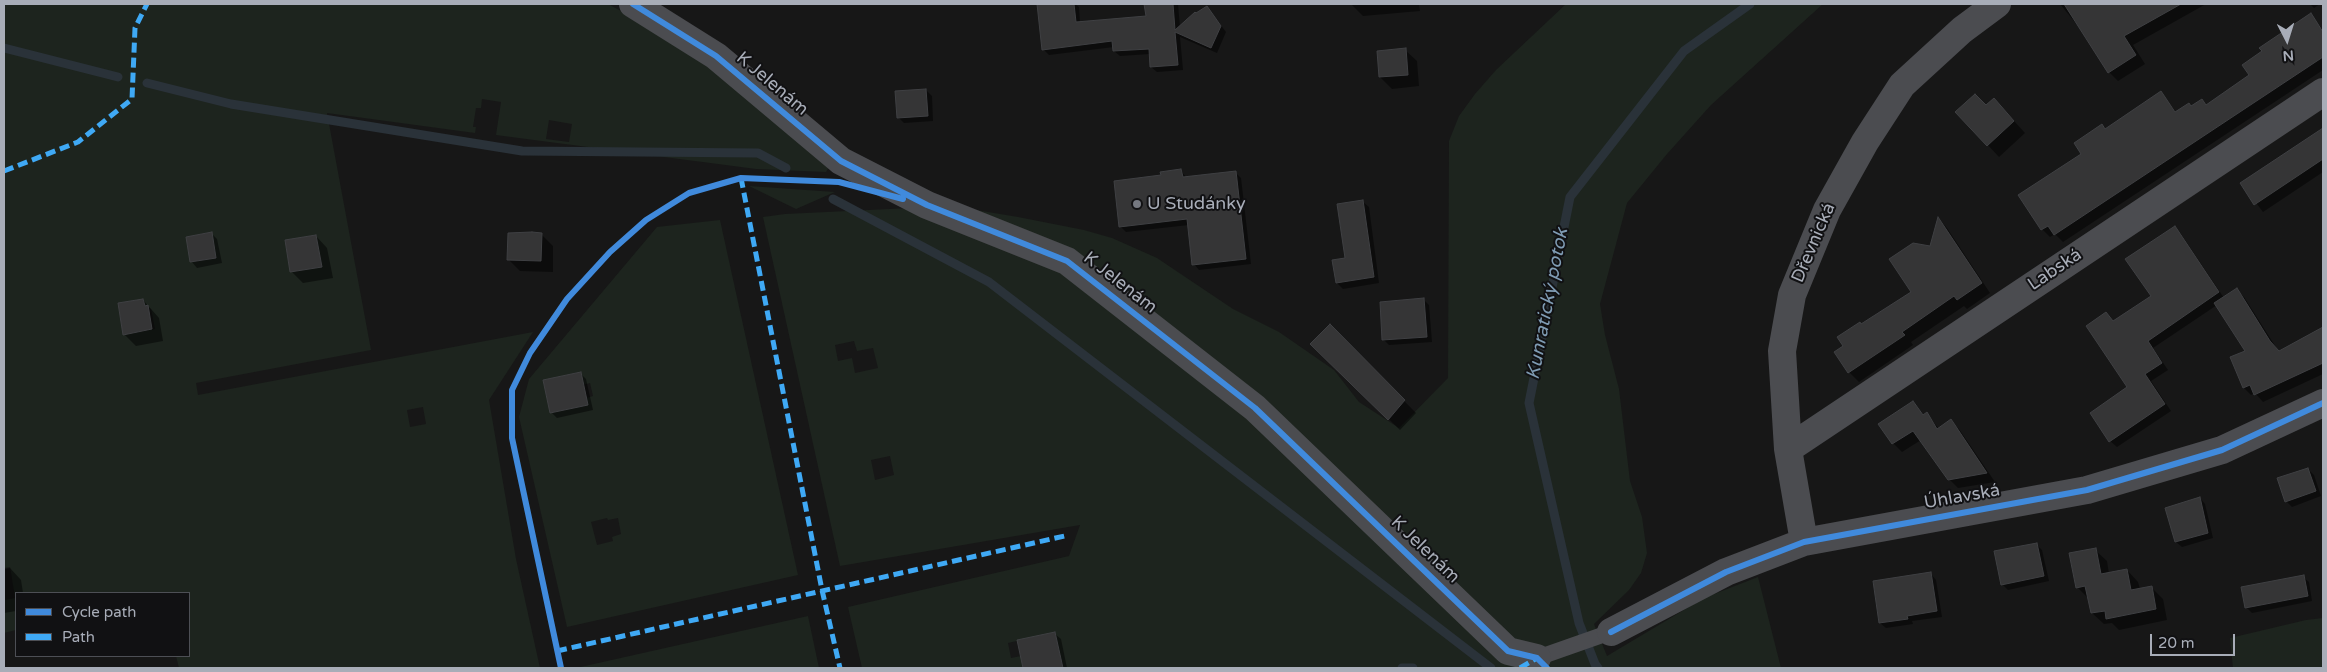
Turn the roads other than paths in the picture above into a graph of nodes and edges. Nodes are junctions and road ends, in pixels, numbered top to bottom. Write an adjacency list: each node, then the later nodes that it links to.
1 (1997, 4): 5 (street, Dřevnická)
2 (645, 6): 8 (street, K Jelenám)
3 (2323, 92): 5 (street, Labská)
4 (2323, 403): 6 (street, Úhlavská)
5 (1788, 449): 6 (street, Dřevnická)
6 (1804, 542): 7 (street, Úhlavská)
7 (1612, 632): 8 (lane)
8 (1537, 658)

